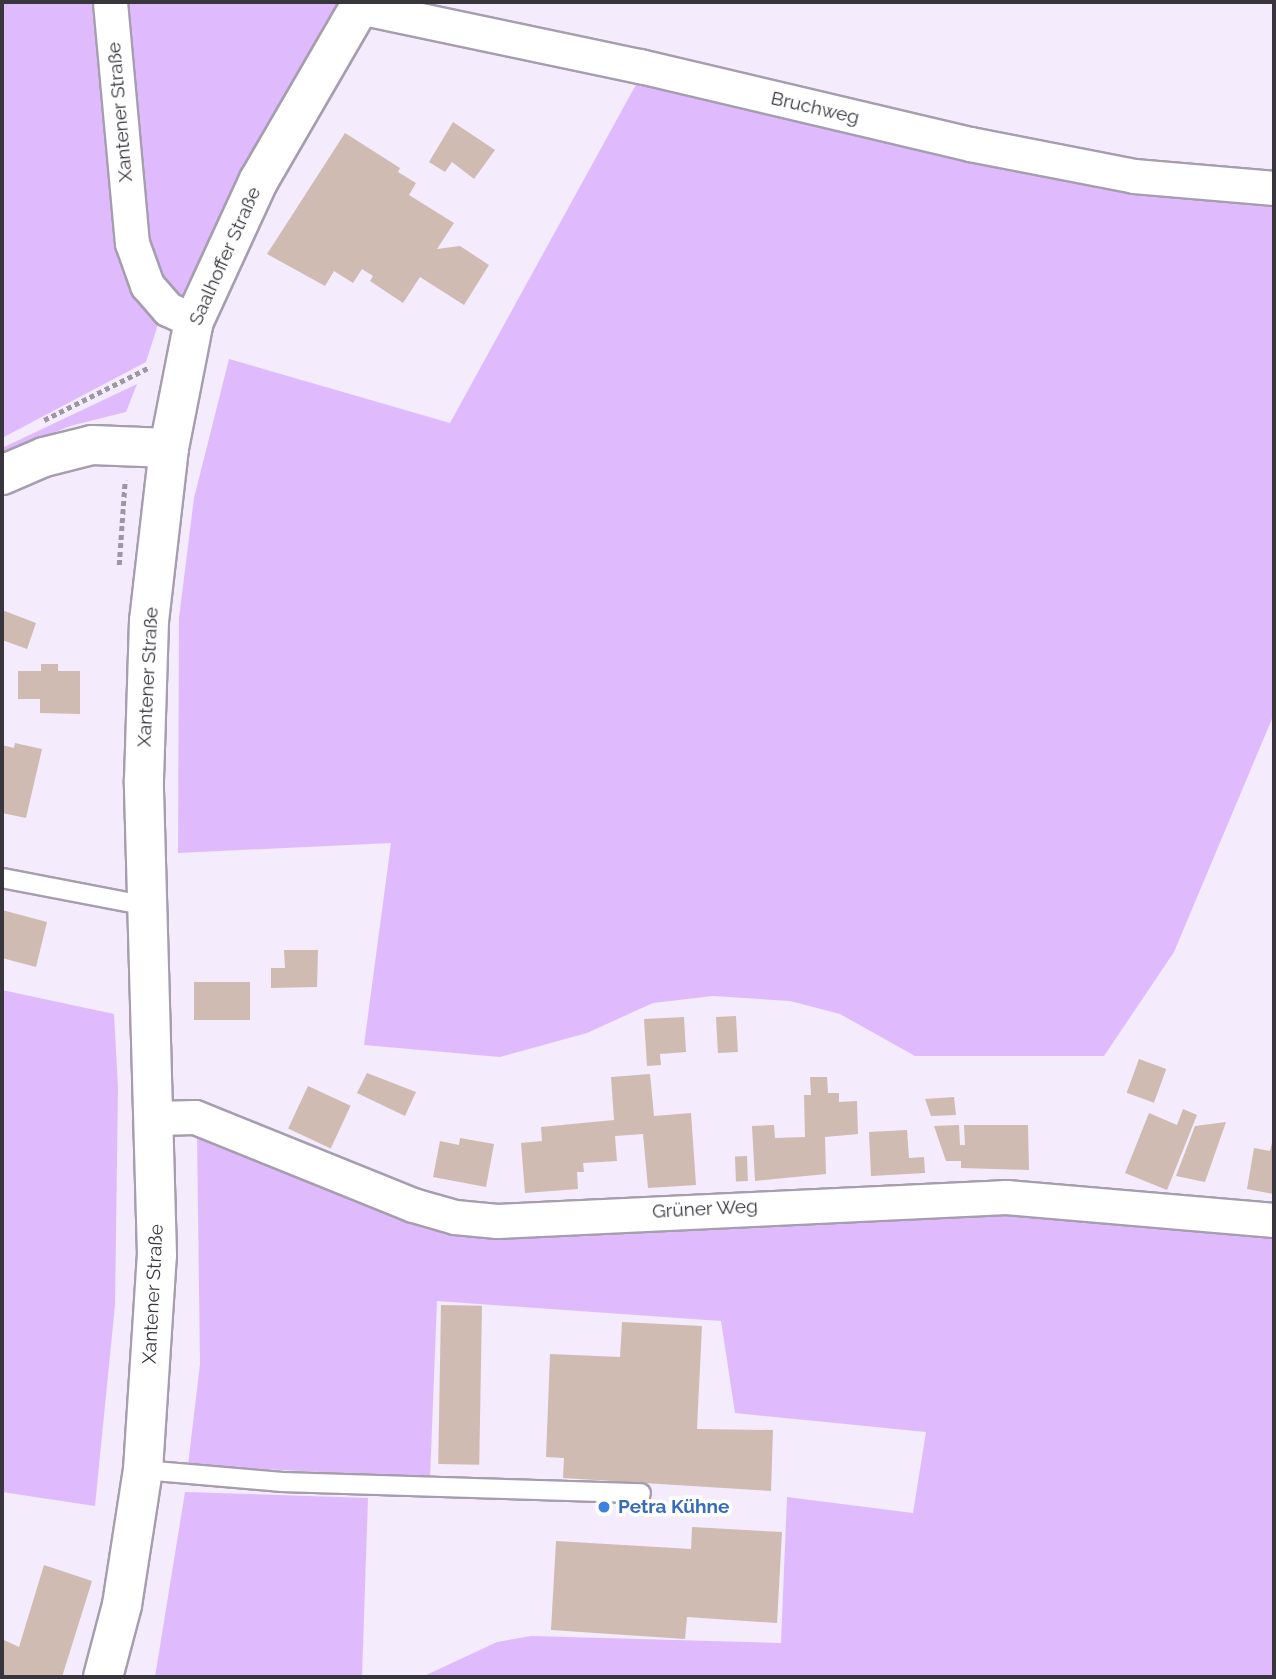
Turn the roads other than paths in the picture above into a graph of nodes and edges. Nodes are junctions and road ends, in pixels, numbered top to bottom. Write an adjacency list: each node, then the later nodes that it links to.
1 (110, 2): 4 (street, Xantener Straße)
2 (361, 4): 3 (street, Bruchweg); 4 (main road, Saalhoffer Straße)
3 (1274, 188)
4 (194, 321): 5 (main road, Saalhoffer Straße)
5 (169, 448): 6 (main road); 8 (main road, Xantener Straße)
6 (2, 475)
7 (2, 878): 8 (lane)
8 (148, 906): 9 (main road, Xantener Straße)
9 (155, 1118): 10 (street, Grüner Weg); 11 (main road, Xantener Straße)
10 (1274, 1220)
11 (143, 1470): 12 (lane); 13 (main road, Xantener Straße)
12 (641, 1493)
13 (103, 1677)

